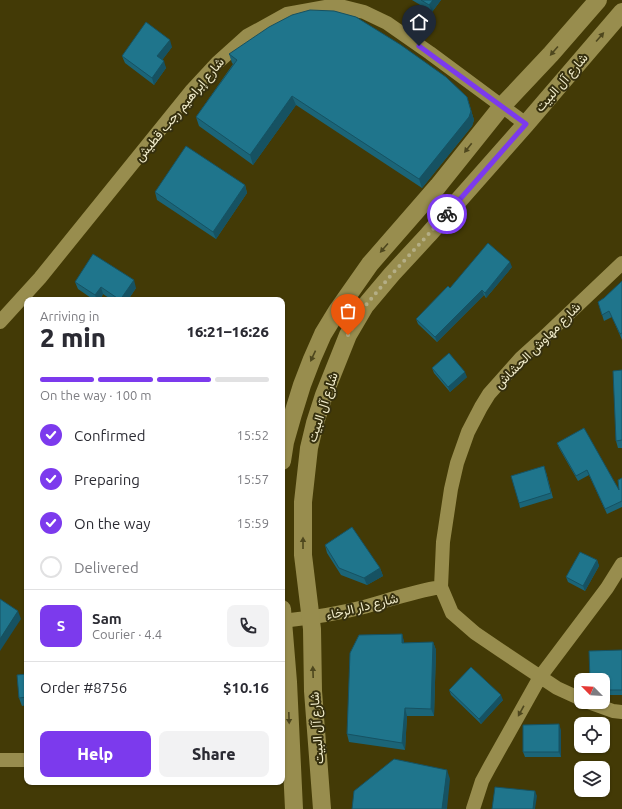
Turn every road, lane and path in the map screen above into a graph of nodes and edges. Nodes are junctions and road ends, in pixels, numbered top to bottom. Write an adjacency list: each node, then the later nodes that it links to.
1 (595, 1): 3 (street, شارع آل البيت, one-way to 3)
2 (622, 12): 4 (street, شارع آل البيت, one-way to 2)
3 (502, 106): 4 (street, شارع إبراهيم رجب قطيش); 6 (street, شارع إبراهيم رجب قطيش); 7 (street, شارع آل البيت, one-way to 7)
4 (526, 124): 10 (street, شارع آل البيت, one-way to 4)
5 (622, 263): 9 (street, شارع مهاوش الحشاش)
6 (0, 322)
7 (285, 442)
8 (622, 564): 13 (street)
9 (441, 587): 10 (street, شارع دار الرخاء); 13 (street, شارع مهاوش الحشاش)
10 (310, 618): 11 (street, شارع دار الرخاء); 21 (street, شارع آل البيت, one-way to 10)
11 (285, 621)
12 (285, 652): 19 (street, شارع آل البيت, one-way to 19)
13 (540, 677): 14 (street, شارع مهاوش الحشاش); 22 (street, one-way to 22)
14 (574, 696)
15 (607, 709): 16 (street)
16 (622, 712)
17 (0, 760): 18 (street)
18 (24, 760)
19 (287, 764): 20 (street, شارع آل البيت)
20 (294, 809)
21 (322, 809)
22 (474, 809)

